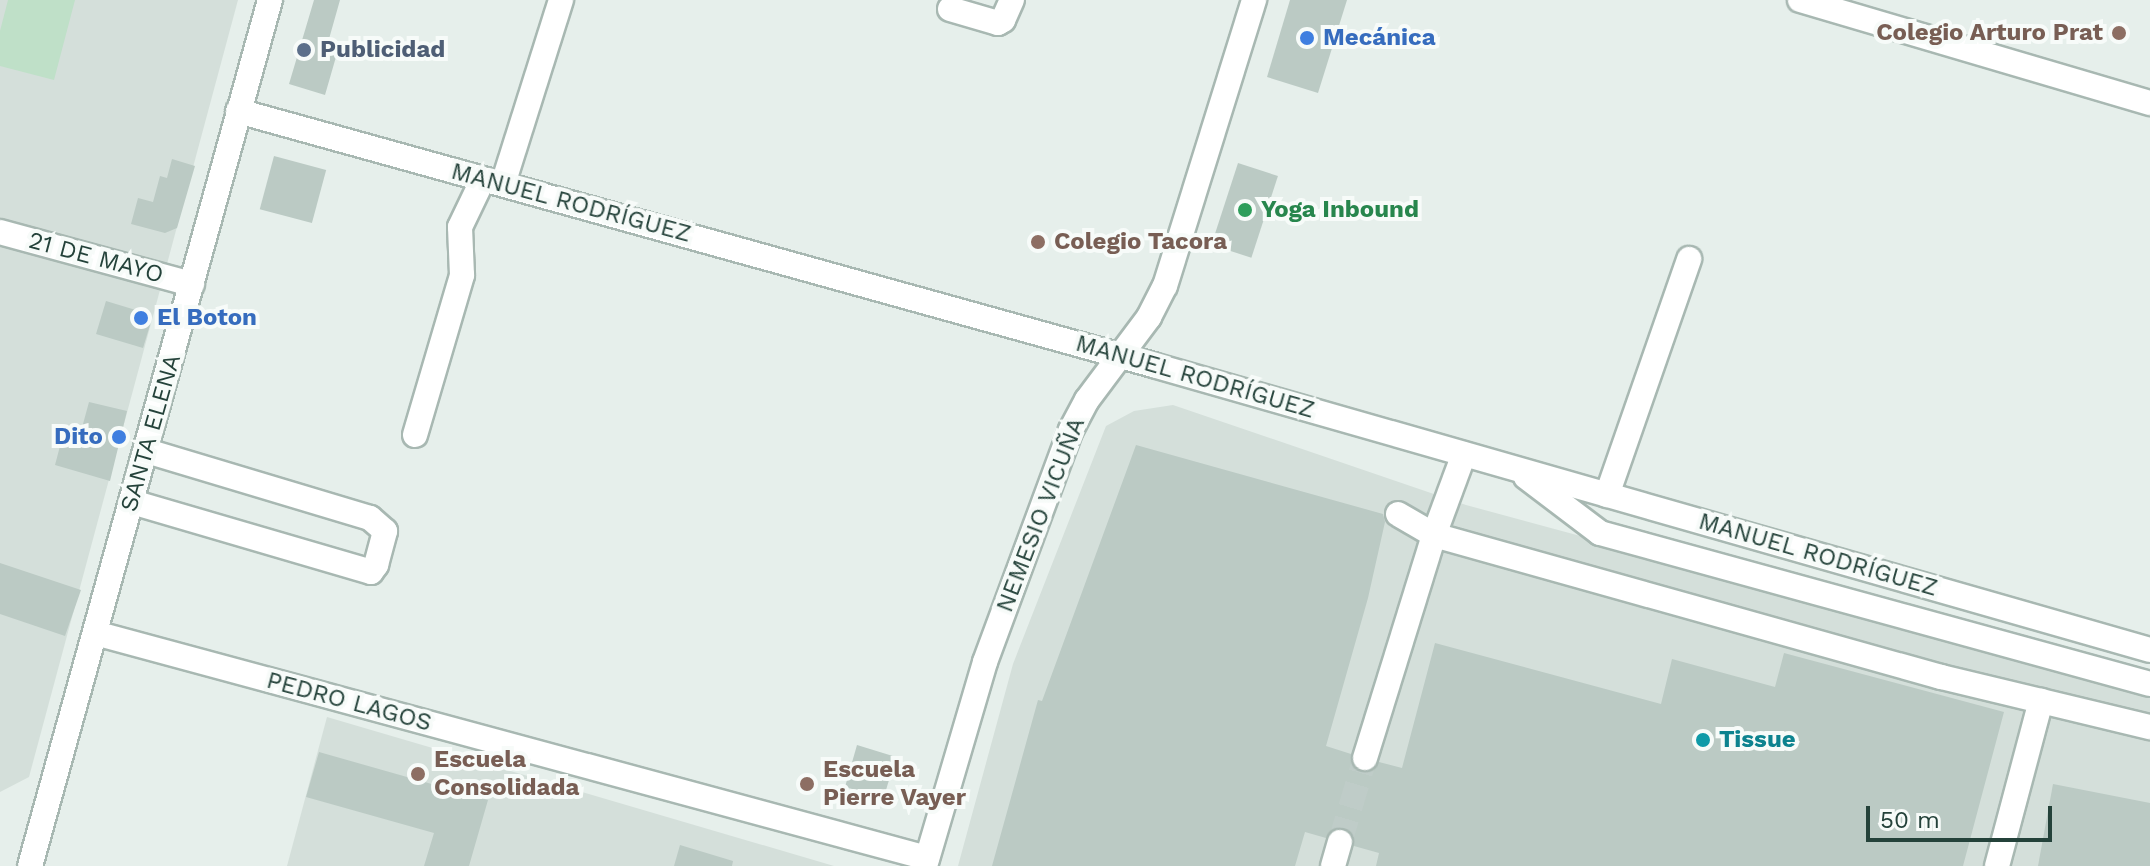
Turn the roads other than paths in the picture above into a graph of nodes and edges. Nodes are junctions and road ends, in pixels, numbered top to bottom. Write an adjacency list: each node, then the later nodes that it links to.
1 (270, 0): 8 (street, SANTA ELENA)
2 (561, 0): 9 (street)
3 (1012, 0): 6 (street)
4 (1254, 0): 13 (street, NEMESIO VICUÑA)
5 (1800, 0): 7 (street)
6 (950, 9)
7 (2150, 103)
8 (238, 111): 9 (street, MANUEL RODRÍGUEZ); 12 (street, SANTA ELENA)
9 (493, 182): 13 (street, MANUEL RODRÍGUEZ); 14 (street)
10 (0, 232): 12 (street, 21 DE MAYO)
11 (1689, 259): 18 (street)
12 (192, 284): 15 (street, SANTA ELENA)
13 (1122, 356): 16 (street, MANUEL RODRÍGUEZ); 29 (street, NEMESIO VICUÑA)
14 (415, 435)
15 (146, 451): 19 (street, SANTA ELENA); 19 (street)
16 (1464, 454): 17 (street, MANUEL RODRÍGUEZ); 21 (street)
17 (1514, 468): 18 (street, MANUEL RODRÍGUEZ); 24 (street)
18 (1607, 495): 23 (street, MANUEL RODRÍGUEZ)
19 (132, 502): 22 (street, SANTA ELENA)
20 (1398, 514): 21 (street)
21 (1434, 535): 25 (street); 27 (street)
22 (95, 633): 29 (street, PEDRO LAGOS); 30 (street, SANTA ELENA)
23 (2150, 650)
24 (2150, 684)
25 (2041, 701): 26 (street); 32 (street)
26 (2150, 727)
27 (1365, 758)
28 (1340, 842): 31 (street)
29 (926, 862)
30 (30, 866)
31 (1333, 866)
32 (1997, 866)

